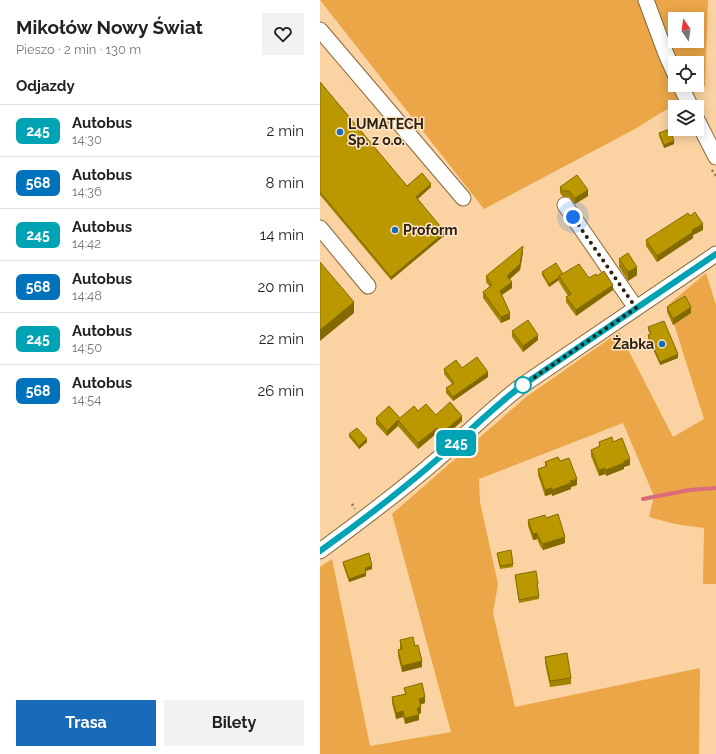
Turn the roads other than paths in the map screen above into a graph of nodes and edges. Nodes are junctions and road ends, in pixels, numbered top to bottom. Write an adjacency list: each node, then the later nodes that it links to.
1 (646, 0): 3 (street)
2 (320, 30): 6 (street)
3 (668, 58)
4 (704, 134): 5 (street)
5 (716, 157)
6 (463, 198)
7 (565, 205): 11 (street)
8 (320, 228): 10 (street)
9 (716, 254): 11 (street)
10 (368, 286)
11 (636, 308): 12 (street)
12 (320, 551)

